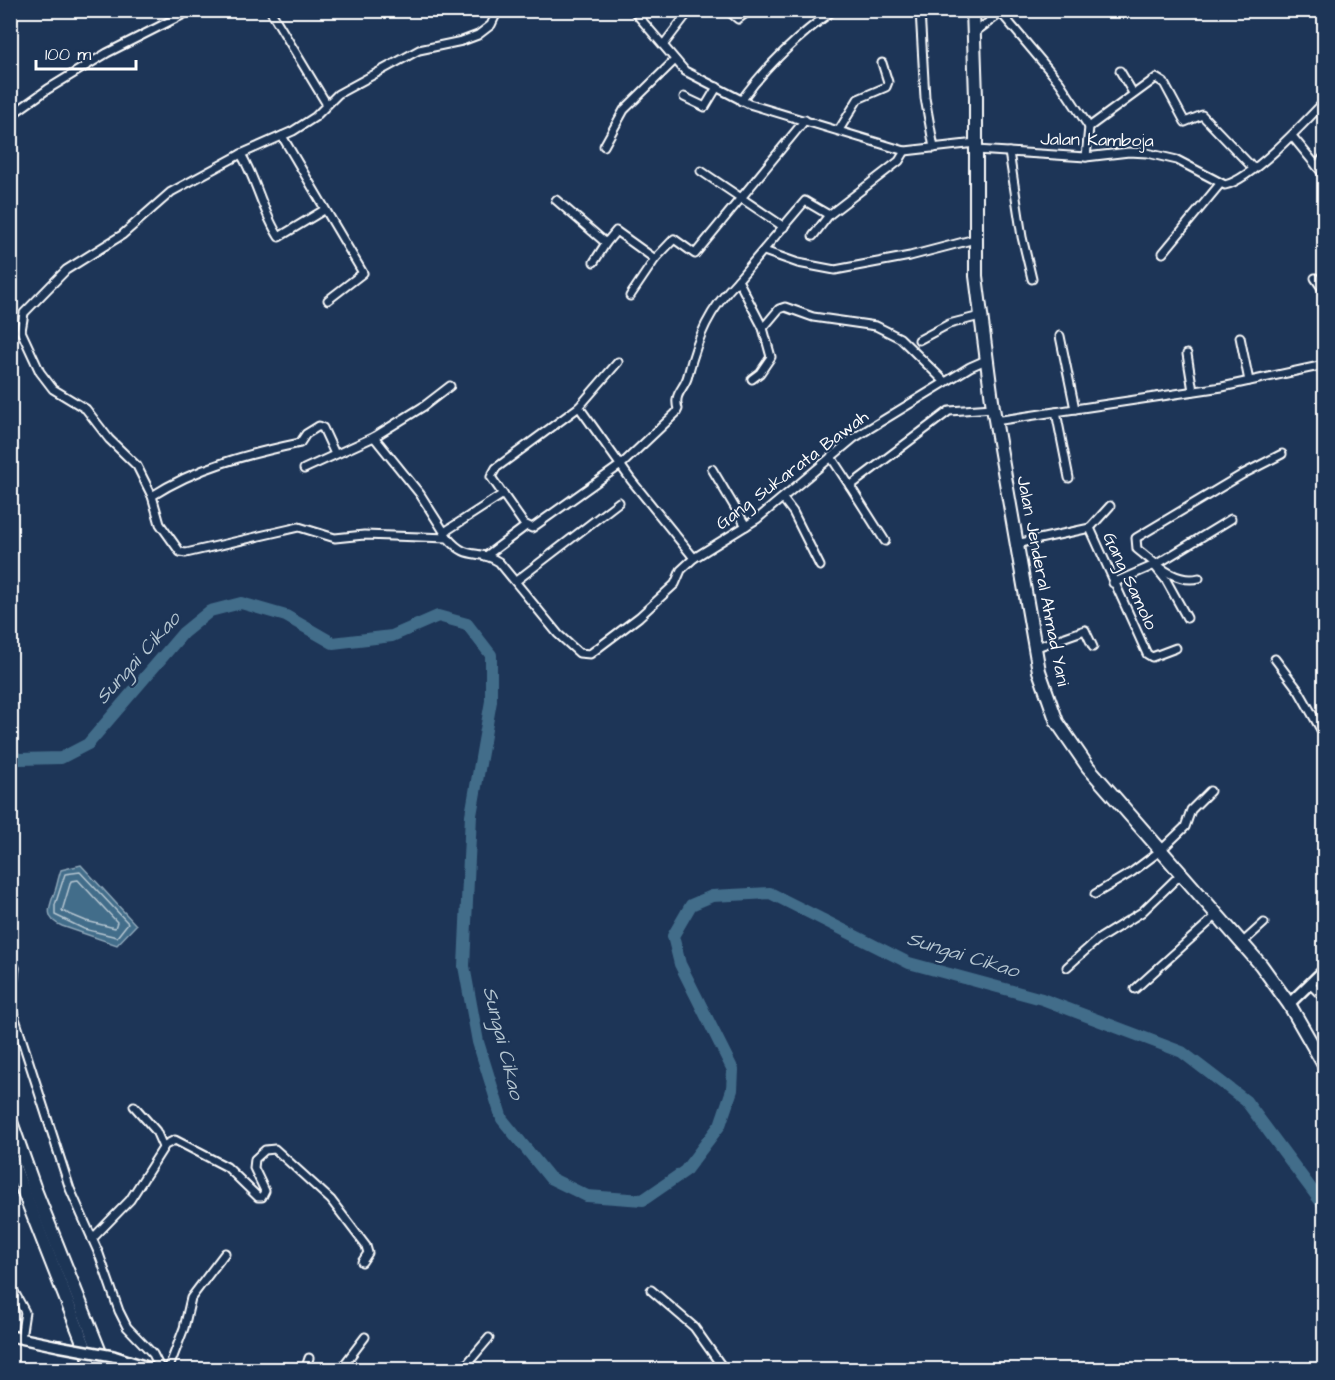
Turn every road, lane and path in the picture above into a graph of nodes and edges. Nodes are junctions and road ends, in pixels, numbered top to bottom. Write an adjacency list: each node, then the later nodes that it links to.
1 (192, 10): 23 (street)
2 (270, 10): 22 (street)
3 (498, 10): 22 (street)
4 (633, 10): 13 (street)
5 (690, 10): 13 (street)
6 (727, 10): 7 (street)
7 (750, 10)
8 (834, 10): 20 (street)
9 (920, 10): 31 (street)
10 (973, 10): 12 (highway, Jalan Jenderal Ahmad Yani)
11 (1004, 12): 12 (street); 25 (street)
12 (975, 32): 30 (highway, Jalan Jenderal Ahmad Yani)
13 (664, 44): 14 (street)
14 (675, 60): 17 (street); 29 (street)
15 (882, 63): 26 (street)
16 (1120, 71): 18 (street)
17 (717, 87): 19 (street); 20 (street)
18 (1133, 93): 25 (street); 38 (street)
19 (684, 97)
20 (741, 101): 24 (street)
21 (1324, 102): 27 (street)
22 (326, 103): 28 (street)
23 (10, 116)
24 (805, 120): 26 (street); 42 (street)
25 (1089, 127): 35 (street)
26 (839, 130): 32 (street)
27 (1292, 135): 37 (street); 38 (street)
28 (282, 136): 34 (street); 44 (street)
29 (604, 146)
30 (976, 146): 31 (street, Jalan Kamboja); 33 (street, Jalan Kamboja); 48 (highway, Jalan Jenderal Ahmad Yani)
31 (934, 148): 32 (street, Jalan Kamboja)
32 (905, 151): 45 (street)
33 (1009, 152): 35 (street, Jalan Kamboja); 55 (street)
34 (241, 154): 44 (street); 89 (street)
35 (1086, 157): 41 (street, Jalan Kamboja)
36 (1324, 157): 37 (street)
37 (1317, 166): 40 (street)
38 (1253, 168): 41 (street)
39 (701, 171): 42 (street)
40 (1324, 175)
41 (1220, 184): 51 (street)
42 (740, 197): 46 (street); 52 (street)
43 (556, 200): 49 (street)
44 (324, 210): 59 (street)
45 (829, 215): 46 (street); 47 (street)
46 (784, 227): 50 (street)
47 (813, 236)
48 (975, 239): 50 (street); 60 (highway, Jalan Jenderal Ahmad Yani)
49 (606, 243): 52 (street); 53 (street)
50 (764, 251): 56 (street)
51 (1163, 253)
52 (655, 259): 58 (street)
53 (594, 262)
54 (1315, 278): 57 (street)
55 (1032, 279)
56 (738, 280): 61 (street); 83 (street)
57 (1324, 291)
58 (630, 296)
59 (328, 300)
60 (980, 316): 64 (street); 66 (highway, Jalan Jenderal Ahmad Yani)
61 (762, 328): 69 (street); 71 (street)
62 (1060, 336): 76 (street)
63 (1240, 337): 70 (street)
64 (919, 340)
65 (1187, 354): 73 (street)
66 (988, 359): 71 (street, Gang Sukarata Bawah); 75 (highway, Jalan Jenderal Ahmad Yani)
67 (618, 362): 74 (street)
68 (1324, 365): 70 (street)
69 (752, 379)
70 (1249, 381): 73 (street)
71 (945, 382): 82 (street, Gang Sukarata Bawah)
72 (450, 386): 79 (street)
73 (1193, 391): 76 (street)
74 (579, 407): 83 (street); 88 (street)
75 (993, 408): 78 (highway, Jalan Jenderal Ahmad Yani); 87 (street)
76 (1075, 409): 77 (street)
77 (1056, 412): 78 (street); 86 (street)
78 (1000, 421): 99 (highway, Jalan Jenderal Ahmad Yani)
79 (374, 437): 80 (street); 97 (street)
80 (335, 454): 84 (street); 89 (street)
81 (1282, 454): 102 (street)
82 (831, 457): 87 (street); 90 (street, Gang Sukarata Bawah)
83 (622, 464): 94 (street); 101 (street)
84 (304, 469)
85 (711, 469): 95 (street)
86 (1069, 478)
87 (850, 486): 98 (street)
88 (503, 494): 94 (street); 97 (street)
89 (152, 496): 97 (street)
90 (783, 499): 95 (street, Gang Sukarata Bawah); 103 (street)
91 (620, 502): 105 (street)
92 (1110, 506): 96 (street)
93 (1231, 519): 102 (street)
94 (526, 526): 100 (street)
95 (746, 526): 101 (street, Gang Sukarata Bawah)
96 (1090, 528): 99 (street, Gang Samolo); 106 (street, Gang Samolo)
97 (447, 535): 100 (street, Gang Sukarata Bawah)
98 (885, 541)
99 (1016, 544): 109 (highway, Jalan Jenderal Ahmad Yani)
100 (486, 555): 105 (street, Gang Sukarata Bawah)
101 (694, 558): 105 (street, Gang Sukarata Bawah)
102 (1155, 565): 104 (street); 106 (street); 107 (street)
103 (820, 566)
104 (1198, 578)
105 (516, 581)
106 (1113, 583): 110 (street, Gang Samolo)
107 (1187, 618)
108 (1093, 647): 109 (street)
109 (1034, 648): 116 (highway, Jalan Jenderal Ahmad Yani)
110 (1176, 648)
111 (1275, 659): 113 (street)
112 (1324, 716): 113 (street)
113 (1316, 720): 114 (street)
114 (1324, 735)
115 (1209, 790): 116 (street)
116 (1160, 851): 117 (highway, Jalan Jenderal Ahmad Yani); 118 (street)
117 (1181, 874): 119 (highway, Jalan Jenderal Ahmad Yani); 123 (street)
118 (1095, 894)
119 (1217, 915): 121 (highway, Jalan Jenderal Ahmad Yani); 126 (street)
120 (1264, 923): 121 (street)
121 (1242, 943): 128 (highway, Jalan Jenderal Ahmad Yani)
122 (10, 958): 134 (street)
123 (1067, 967)
124 (1324, 970): 125 (street)
125 (1310, 984): 127 (street); 128 (street)
126 (1136, 989)
127 (1324, 998)
128 (1289, 1004): 129 (highway, Jalan Jenderal Ahmad Yani)
129 (1324, 1065)
130 (134, 1106): 132 (street)
131 (10, 1119): 145 (highway)
132 (163, 1147): 134 (street); 136 (street)
133 (10, 1157): 144 (highway)
134 (92, 1239): 147 (street)
135 (225, 1252): 148 (street)
136 (362, 1262)
137 (10, 1284): 141 (street)
138 (651, 1290): 152 (street)
139 (10, 1336): 141 (street)
140 (365, 1337): 150 (street)
141 (21, 1338): 146 (street, bridge)
142 (489, 1338): 151 (street)
143 (309, 1358): 149 (street)
144 (94, 1370)
145 (107, 1370)
146 (156, 1370)
147 (161, 1370)
148 (168, 1370)
149 (305, 1370)
150 (340, 1370)
151 (460, 1370)
152 (720, 1370)

